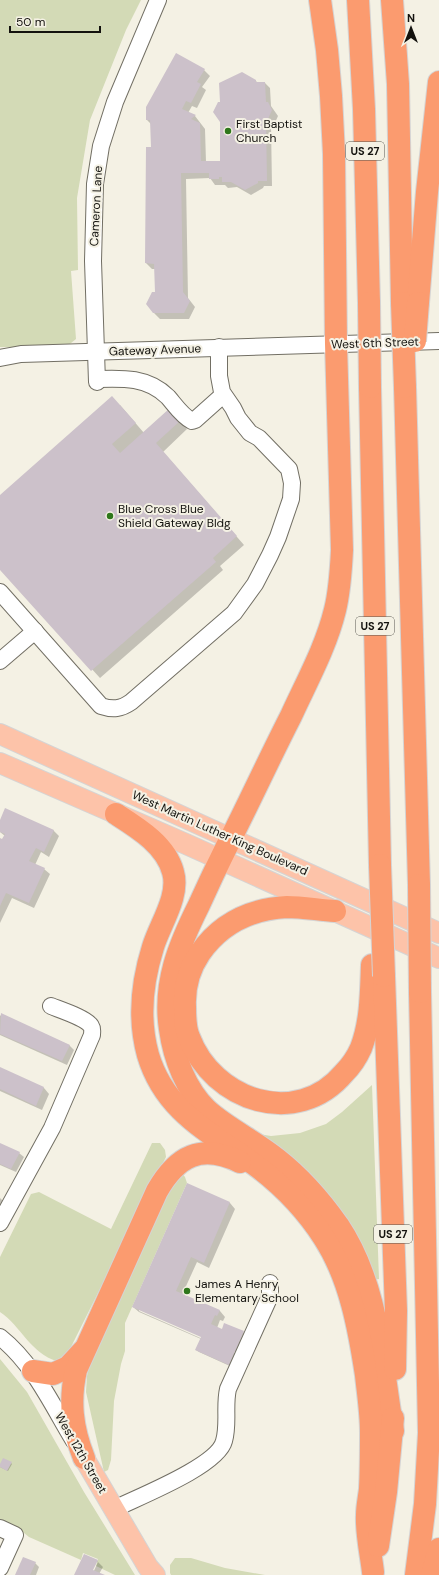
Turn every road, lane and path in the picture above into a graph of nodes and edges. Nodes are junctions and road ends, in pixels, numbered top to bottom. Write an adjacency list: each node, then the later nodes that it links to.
1 (158, 0): 11 (street, Cameron Lane)
2 (320, 0): 9 (highway)
3 (358, 0): 26 (highway, US 27, bridge)
4 (392, 0): 6 (highway, US 27)
5 (439, 82): 6 (highway)
6 (410, 303): 27 (highway, US 27, bridge)
7 (439, 341): 9 (street, West 6th Street)
8 (310, 344): 9 (street, West 6th Street); 10 (street, Gateway Avenue)
9 (336, 344): 21 (highway)
10 (219, 348): 11 (street, Gateway Avenue); 13 (street)
11 (96, 352): 12 (street, Gateway Avenue); 13 (street, Cameron Lane)
12 (0, 358)
13 (223, 395): 15 (street)
14 (0, 592): 15 (street)
15 (32, 628): 16 (street); 17 (street)
16 (0, 650)
17 (0, 661)
18 (0, 734): 21 (main road, West Martin Luther King Boulevard)
19 (0, 763): 20 (main road, West Martin Luther King Boulevard)
20 (116, 814): 22 (main road, West Martin Luther King Boulevard); 30 (highway)
21 (231, 838): 22 (highway); 24 (main road, West Martin Luther King Boulevard)
22 (220, 859): 23 (main road, West Martin Luther King Boulevard); 36 (highway)
23 (335, 911): 25 (main road, West Martin Luther King Boulevard); 26 (highway)
24 (439, 933)
25 (439, 958)
26 (378, 971): 36 (highway, US 27)
27 (420, 992): 29 (highway); 44 (highway, US 27)
28 (51, 1006): 31 (street)
29 (439, 1127)
30 (296, 1202): 34 (highway); 42 (highway)
31 (0, 1223)
32 (270, 1283): 38 (street)
33 (0, 1338): 35 (street, West 12th Street)
34 (85, 1348): 35 (highway); 37 (highway)
35 (33, 1371): 37 (street, West 12th Street)
36 (393, 1431): 42 (highway, US 27)
37 (84, 1458): 38 (main road, West 12th Street)
38 (114, 1509): 43 (main road, West 12th Street)
39 (0, 1528): 41 (street)
40 (439, 1549): 45 (highway)
41 (0, 1568)
42 (373, 1573)
43 (155, 1575)
44 (416, 1575)
45 (432, 1575)

